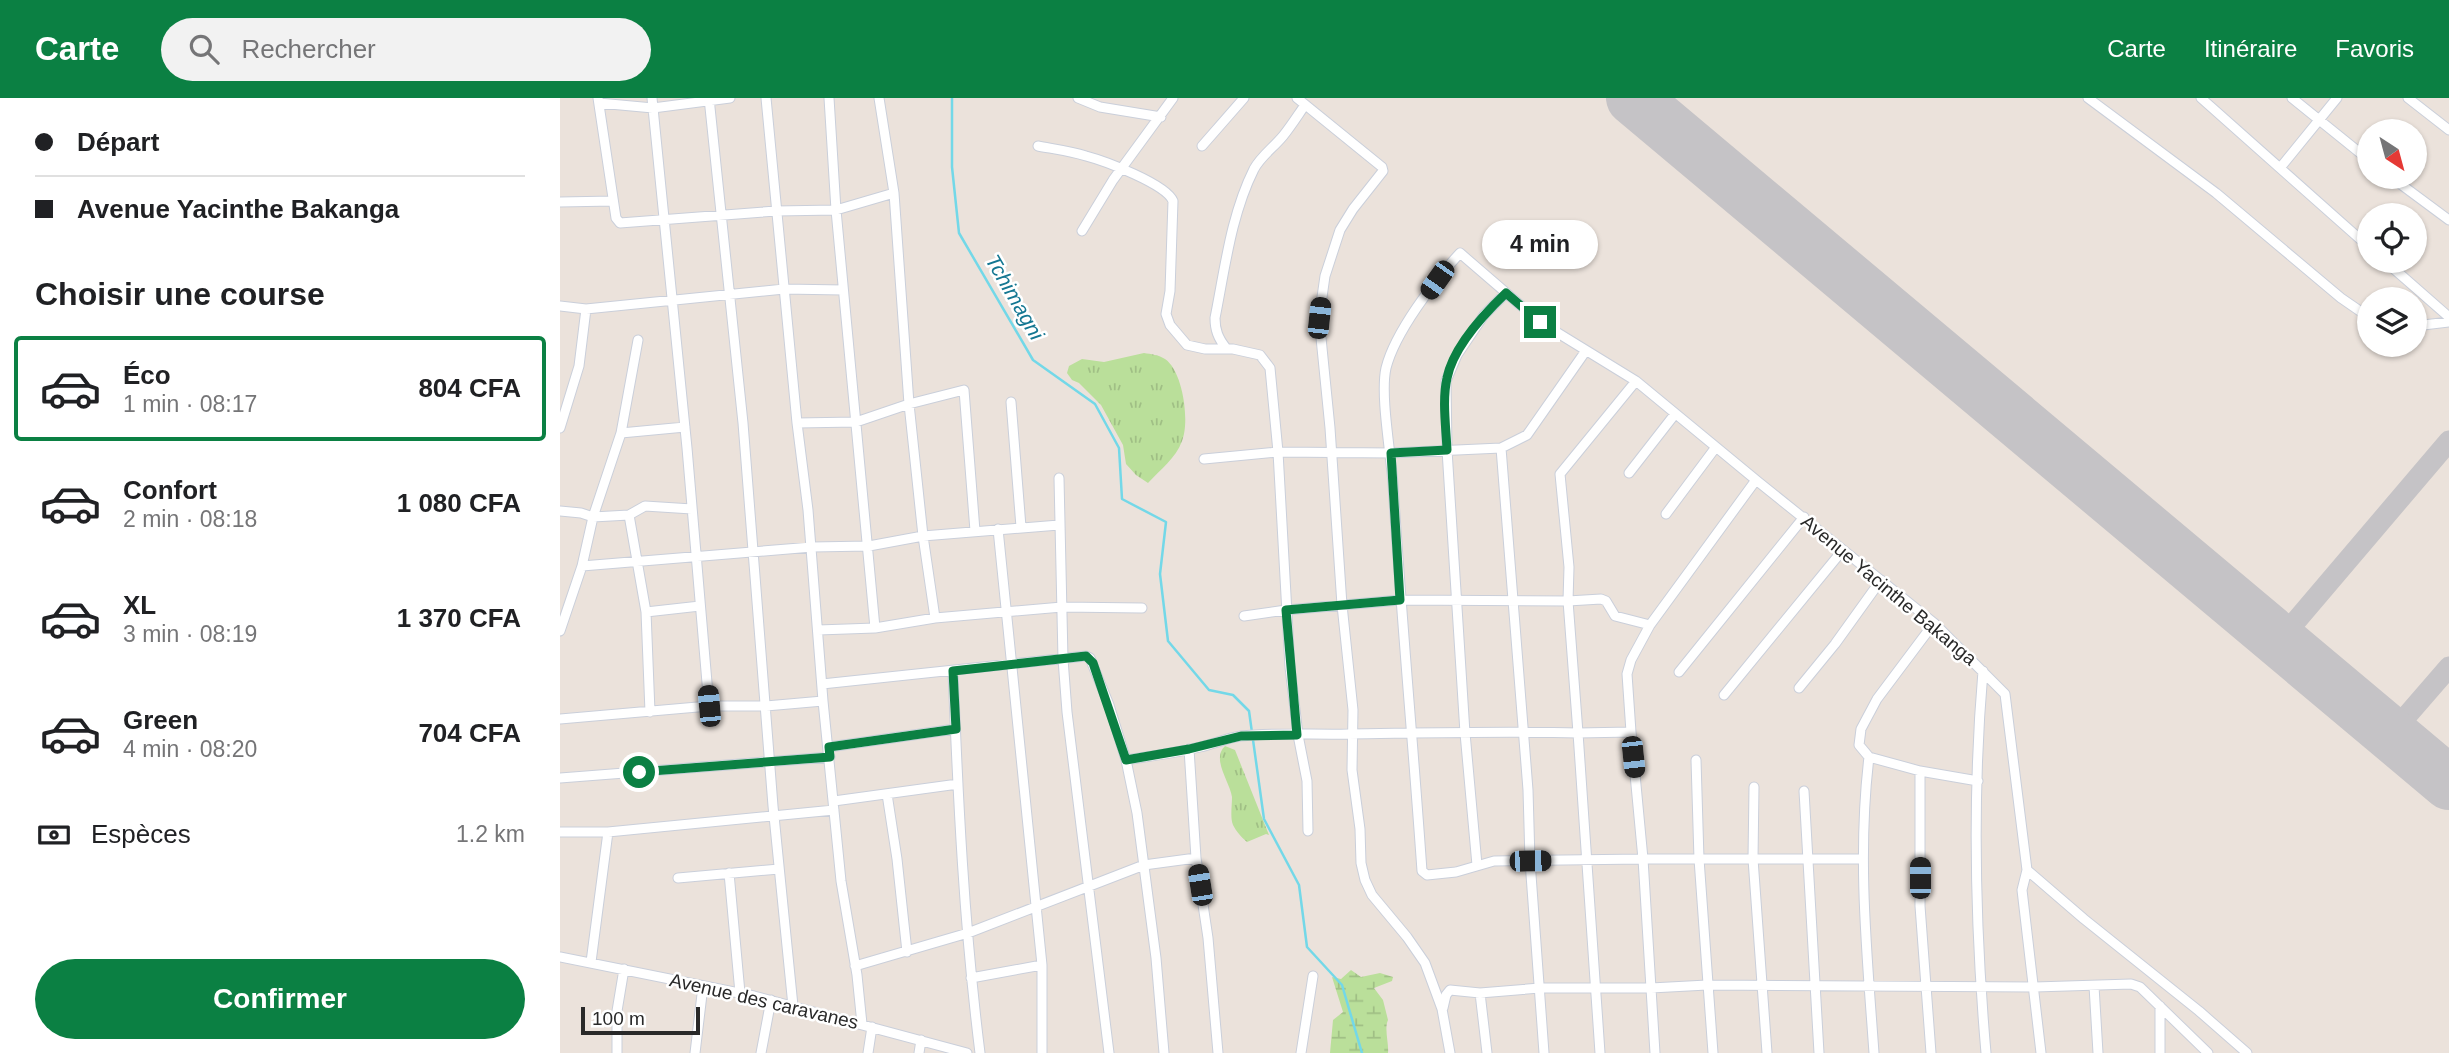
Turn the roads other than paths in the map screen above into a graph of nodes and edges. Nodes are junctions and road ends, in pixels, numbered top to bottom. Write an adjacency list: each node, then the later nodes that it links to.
1 (730, 98): 14 (street)
2 (766, 98): 31 (street)
3 (830, 98): 30 (street)
4 (879, 98): 27 (street)
5 (1078, 98): 18 (street)
6 (1173, 98): 18 (street)
7 (1244, 98): 22 (street)
8 (1297, 98): 17 (street)
9 (2088, 98): 45 (street)
10 (2202, 98): 24 (street)
11 (2292, 98): 19 (street)
12 (2337, 98): 19 (street)
13 (2408, 98): 20 (street)
14 (709, 99): 16 (street); 32 (street)
15 (598, 101): 16 (street); 28 (street)
16 (652, 103): 34 (street)
17 (1305, 105): 49 (street); 64 (street)
18 (1161, 117): 25 (street)
19 (2318, 121): 23 (street); 24 (street)
20 (2449, 130)
21 (1038, 146): 25 (street)
22 (1202, 146)
23 (2357, 151)
24 (2280, 168): 36 (street)
25 (1121, 169): 35 (street); 49 (street)
26 (2408, 189): 33 (street)
27 (894, 193): 30 (street); 53 (street)
28 (613, 201): 29 (street); 34 (street)
29 (560, 202)
30 (836, 210): 31 (street); 39 (street)
31 (776, 211): 32 (street); 38 (street)
32 (720, 216): 34 (street); 41 (street)
33 (2449, 219)
34 (664, 221): 42 (street)
35 (1082, 231)
36 (2357, 236)
37 (2398, 273): 46 (street)
38 (784, 289): 39 (street); 41 (street); 56 (street)
39 (843, 290): 55 (street)
40 (1506, 293): 50 (street); 62 (street); 65 (street)
41 (729, 295): 42 (street); 83 (street)
42 (672, 299): 44 (street); 57 (street)
43 (560, 306): 44 (street)
44 (586, 309): 58 (street)
45 (2357, 309)
46 (2449, 319): 47 (street)
47 (2427, 324)
48 (638, 340): 59 (street)
49 (1226, 348): 63 (street)
50 (1585, 352): 51 (street, Avenue Yacinthe Bakanga); 61 (street)
51 (1636, 382): 54 (street, Avenue Yacinthe Bakanga); 92 (street)
52 (1011, 402): 77 (street)
53 (909, 404): 55 (street); 79 (street); 80 (street)
54 (1675, 414): 60 (street, Avenue Yacinthe Bakanga); 67 (street)
55 (856, 422): 56 (street); 81 (street)
56 (797, 423): 82 (street)
57 (685, 427): 59 (street); 70 (street)
58 (560, 428)
59 (621, 433): 74 (street)
60 (1716, 447): 69 (street, Avenue Yacinthe Bakanga); 72 (street)
61 (1501, 448): 62 (street); 91 (street)
62 (1447, 450): 65 (street); 90 (street)
63 (1278, 452): 64 (street); 66 (street); 97 (street)
64 (1332, 453): 65 (street); 93 (street)
65 (1391, 453): 89 (street)
66 (1204, 459)
67 (1629, 473)
68 (1059, 478): 76 (street)
69 (1756, 480): 75 (street, Avenue Yacinthe Bakanga); 103 (street)
70 (692, 509): 73 (street); 85 (street)
71 (560, 511): 74 (street)
72 (1665, 514)
73 (629, 515): 74 (street); 86 (street)
74 (593, 517): 87 (street)
75 (1804, 517): 84 (street, Avenue Yacinthe Bakanga); 111 (street)
76 (1059, 525): 77 (street); 95 (street)
77 (1021, 527): 78 (street)
78 (998, 529): 79 (street); 99 (street)
79 (975, 531): 80 (street)
80 (923, 536): 81 (street); 101 (street)
81 (869, 546): 82 (street); 104 (street)
82 (811, 547): 83 (street); 105 (street)
83 (752, 551): 85 (street); 117 (street)
84 (1842, 551): 88 (street, Avenue Yacinthe Bakanga); 114 (street)
85 (696, 556): 86 (street); 94 (street)
86 (638, 561): 87 (street); 98 (street)
87 (582, 566): 106 (street)
88 (1881, 580): 102 (street, Avenue Yacinthe Bakanga); 113 (street)
89 (1400, 600): 90 (street); 93 (street); 123 (street)
90 (1458, 600): 91 (street); 124 (street)
91 (1512, 601): 92 (street); 121 (street)
92 (1568, 601): 103 (street); 125 (street)
93 (1342, 605): 97 (street); 126 (street)
94 (700, 606): 98 (street); 116 (street)
95 (1062, 607): 96 (street); 99 (street); 107 (street)
96 (1142, 608)
97 (1286, 610): 100 (street); 127 (street)
98 (646, 612): 118 (street)
99 (1007, 613): 101 (street); 108 (street)
100 (1244, 616)
101 (935, 618): 104 (street)
102 (1934, 623): 110 (street, Avenue Yacinthe Bakanga); 130 (street)
103 (1650, 625): 122 (street)
104 (875, 628): 105 (street)
105 (818, 630): 112 (street)
106 (560, 631)
107 (1063, 659): 108 (street); 131 (street); 160 (street)
108 (1011, 665): 109 (street); 161 (street)
109 (953, 671): 112 (street); 120 (street)
110 (1983, 671): 136 (street); 157 (street, Avenue Yacinthe Bakanga)
111 (1679, 672)
112 (822, 684): 115 (street)
113 (1799, 688)
114 (1724, 695)
115 (823, 701): 117 (street); 129 (street)
116 (709, 706): 117 (street); 118 (street)
117 (766, 706): 133 (street)
118 (650, 712): 119 (street)
119 (560, 719)
120 (956, 729): 129 (street); 137 (street)
121 (1523, 731): 124 (street); 125 (street); 153 (street)
122 (1631, 732): 125 (street); 147 (street)
123 (1412, 733): 124 (street); 126 (street); 154 (street)
124 (1465, 733): 154 (street)
125 (1578, 733): 152 (street)
126 (1351, 734): 127 (street); 188 (street)
127 (1297, 735): 128 (street); 143 (street)
128 (1189, 749): 131 (street); 146 (street)
129 (829, 752): 133 (street); 141 (street)
130 (1869, 757): 134 (street); 151 (street)
131 (1126, 760): 155 (street)
132 (1696, 760): 148 (street)
133 (771, 761): 135 (street); 142 (street)
134 (1920, 771): 136 (street); 179 (street)
135 (560, 778)
136 (1978, 781): 176 (street)
137 (958, 784): 140 (street); 162 (street)
138 (1754, 787): 149 (street)
139 (1804, 791): 150 (street)
140 (887, 794): 141 (street); 163 (street)
141 (834, 805): 142 (street); 167 (street)
142 (774, 814): 145 (street); 156 (street)
143 (1308, 831)
144 (560, 832): 145 (street)
145 (608, 832): 165 (street)
146 (1196, 858): 155 (street); 202 (street)
147 (1643, 859): 148 (street); 152 (street); 182 (street)
148 (1699, 859): 149 (street); 171 (street)
149 (1753, 859): 150 (street); 175 (street)
150 (1809, 859): 151 (street); 172 (street)
151 (1863, 859): 173 (street)
152 (1585, 860): 153 (street); 178 (street)
153 (1530, 861): 154 (street); 181 (street)
154 (1477, 865)
155 (1144, 866): 160 (street); 201 (street)
156 (779, 869): 158 (street); 186 (street)
157 (2027, 870): 180 (street); 219 (street)
158 (729, 873): 159 (street); 183 (street)
159 (678, 878)
160 (1088, 888): 161 (street); 200 (street)
161 (1035, 907): 162 (street); 166 (street)
162 (968, 933): 163 (street); 170 (street)
163 (907, 952): 167 (street)
164 (560, 957): 165 (street, Avenue des caravanes)
165 (591, 962): 168 (street, Avenue des caravanes)
166 (1042, 965): 170 (street); 199 (street)
167 (855, 966): 189 (street)
168 (624, 970): 174 (street, Avenue des caravanes); 192 (street)
169 (1313, 976): 203 (street)
170 (971, 978): 198 (street)
171 (1707, 985): 175 (street); 182 (street); 209 (street)
172 (1816, 985): 173 (street); 175 (street); 211 (street)
173 (1870, 985): 179 (street); 212 (street)
174 (703, 986): 183 (street, Avenue des caravanes); 193 (street)
175 (1762, 986): 210 (street)
176 (1980, 986): 179 (street); 180 (street); 214 (street)
177 (2094, 986): 180 (street); 187 (street); 216 (street)
178 (1595, 987): 181 (street); 182 (street); 207 (street)
179 (1925, 987): 213 (street)
180 (2035, 987): 215 (street)
181 (1540, 988): 184 (street); 206 (street)
182 (1651, 988): 208 (street)
183 (740, 993): 185 (street, Avenue des caravanes)
184 (1480, 993): 188 (street); 205 (street)
185 (771, 1000): 186 (street, Avenue des caravanes); 194 (street)
186 (793, 1006): 189 (street, Avenue des caravanes)
187 (2160, 1006): 217 (street); 218 (street)
188 (1442, 1009): 204 (street)
189 (862, 1024): 190 (street, Avenue des caravanes)
190 (872, 1027): 191 (street, Avenue des caravanes); 195 (street)
191 (921, 1040): 196 (street); 197 (street, Avenue des caravanes)
192 (617, 1053)
193 (695, 1053)
194 (761, 1053)
195 (868, 1053)
196 (919, 1053)
197 (967, 1053)
198 (981, 1053)
199 (1042, 1053)
200 (1109, 1053)
201 (1164, 1053)
202 (1218, 1053)
203 (1301, 1053)
204 (1450, 1053)
205 (1487, 1053)
206 (1544, 1053)
207 (1600, 1053)
208 (1655, 1053)
209 (1713, 1053)
210 (1767, 1053)
211 (1819, 1053)
212 (1874, 1053)
213 (1931, 1053)
214 (1986, 1053)
215 (2041, 1053)
216 (2098, 1053)
217 (2160, 1053)
218 (2208, 1053)
219 (2247, 1053)

